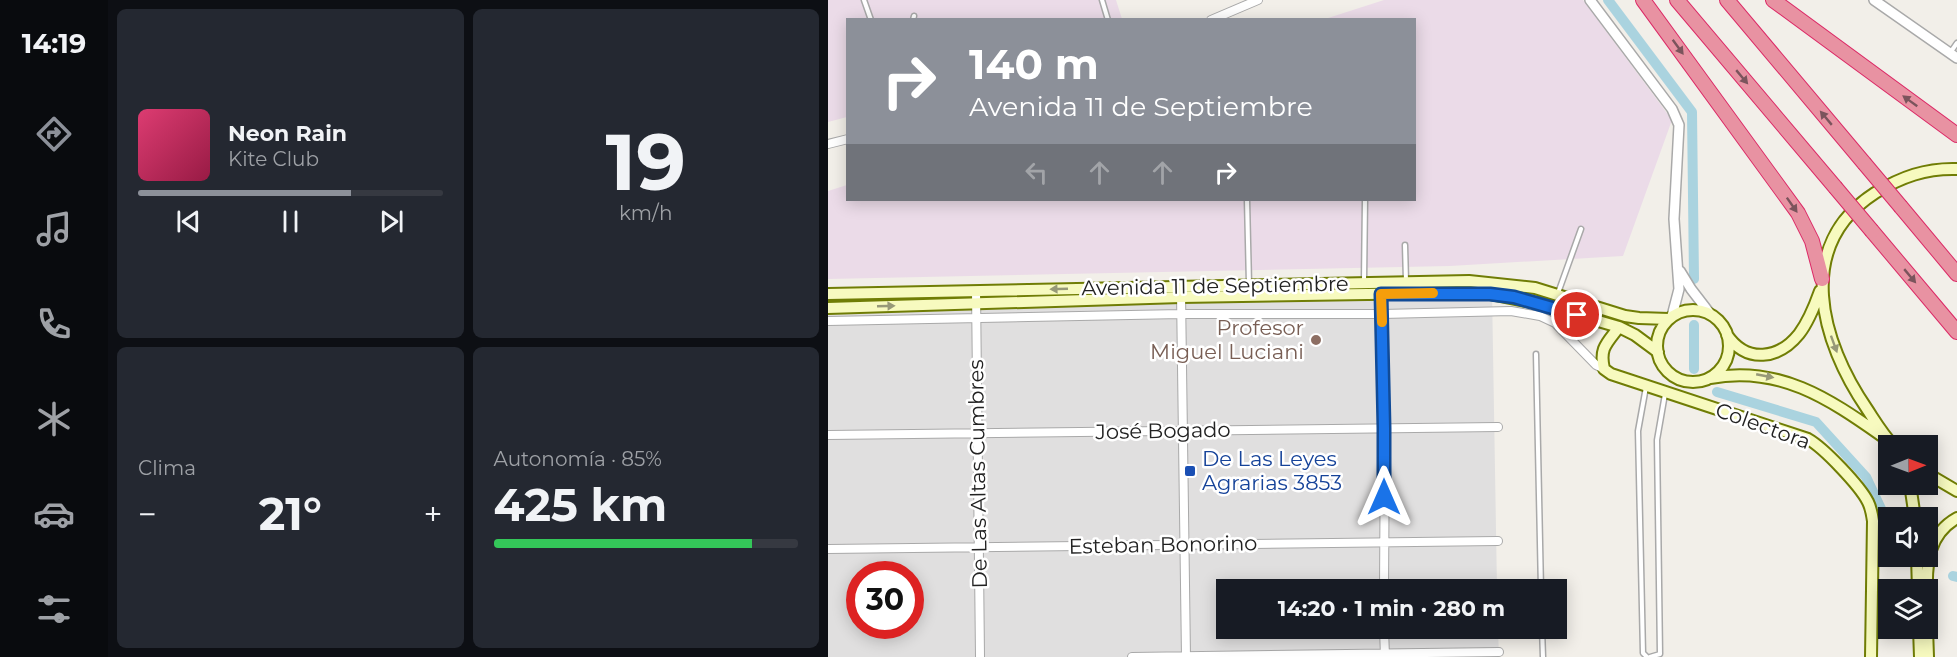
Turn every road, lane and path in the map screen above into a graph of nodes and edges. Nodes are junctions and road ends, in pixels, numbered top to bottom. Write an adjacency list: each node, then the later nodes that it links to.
1 (864, 0): 10 (lane)
2 (1102, 0): 11 (lane)
3 (1258, 0): 12 (street)
4 (1590, 0): 23 (street)
5 (1643, 0): 27 (highway, one-way to 27)
6 (1677, 0): 43 (highway, one-way to 43, bridge)
7 (1727, 0): 24 (highway, one-way to 7, bridge)
8 (1773, 0): 15 (highway, one-way to 8)
9 (1874, 0): 14 (street)
10 (870, 18)
11 (1107, 18)
12 (1216, 18)
13 (1957, 44): 14 (lane)
14 (1953, 56)
15 (1957, 135)
16 (846, 140): 17 (street)
17 (828, 144)
18 (1957, 170): 27 (main road)
19 (1247, 201): 28 (lane)
20 (1365, 201): 25 (lane)
21 (1581, 229): 33 (lane)
22 (1406, 245): 26 (lane)
23 (1677, 263): 38 (street); 40 (street)
24 (1957, 274)
25 (1364, 282): 26 (main road, Avenida 11 de Septiembre); 28 (main road, Avenida 11 de Septiembre)
26 (1406, 282): 33 (main road, Avenida 11 de Septiembre)
27 (1822, 283): 44 (main road); 57 (main road, one-way to 57)
28 (1249, 285): 30 (main road, Avenida 11 de Septiembre)
29 (976, 291): 30 (main road, Avenida 11 de Septiembre, one-way to 29); 31 (main road, Avenida 11 de Septiembre); 34 (street, De Las Altas Cumbres)
30 (1181, 292): 32 (main road, Avenida 11 de Septiembre); 34 (main road, Avenida 11 de Septiembre); 36 (street)
31 (828, 294)
32 (1381, 294): 37 (street); 42 (main road, Avenida 11 de Septiembre)
33 (1557, 294): 40 (main road, Avenida 11 de Septiembre)
34 (976, 303): 35 (main road, Avenida 11 de Septiembre, one-way to 34); 39 (street, De Las Altas Cumbres)
35 (828, 308)
36 (1181, 314): 37 (street); 39 (street); 53 (street)
37 (1382, 314): 47 (street); 52 (street)
38 (1711, 315): 40 (main road); 44 (main road)
39 (976, 318): 41 (street); 54 (street, De Las Altas Cumbres)
40 (1671, 318): 45 (main road)
41 (828, 321)
42 (1619, 327): 45 (main road, Avenida 11 de Septiembre); 47 (main road)
43 (1957, 332)
44 (1726, 333): 48 (main road)
45 (1658, 352): 48 (main road)
46 (1536, 354): 67 (lane)
47 (1604, 369): 49 (main road, Colectora)
48 (1707, 378): 56 (main road, one-way to 56)
49 (1647, 386): 50 (main road, Colectora); 79 (lane)
50 (1665, 393): 79 (lane); 80 (main road, Colectora)
51 (1498, 427): 52 (street, José Bogado)
52 (1384, 428): 53 (street, José Bogado); 62 (street)
53 (1183, 431): 54 (street, José Bogado); 63 (street)
54 (977, 433): 55 (street, José Bogado); 64 (street, De Las Altas Cumbres)
55 (828, 435)
56 (1880, 435)
57 (1886, 435)
58 (1938, 480): 59 (main road)
59 (1957, 491)
60 (1957, 518): 68 (main road)
61 (1498, 541): 62 (street, Esteban Bonorino)
62 (1383, 542): 63 (street, Esteban Bonorino); 66 (street)
63 (1184, 545): 64 (street, Esteban Bonorino); 77 (street)
64 (979, 547): 65 (street, Esteban Bonorino); 75 (street, De Las Altas Cumbres)
65 (828, 549)
66 (1384, 579)
67 (1541, 579)
68 (1927, 579)
69 (1384, 639): 74 (street)
70 (1542, 639): 78 (lane)
71 (1919, 639): 81 (main road)
72 (1927, 639): 82 (main road)
73 (1499, 652): 74 (street)
74 (1385, 655): 77 (street)
75 (980, 657)
76 (1132, 657): 77 (street)
77 (1186, 657)
78 (1543, 657)
79 (1648, 657)
80 (1871, 657)
81 (1920, 657)
82 (1928, 657)

